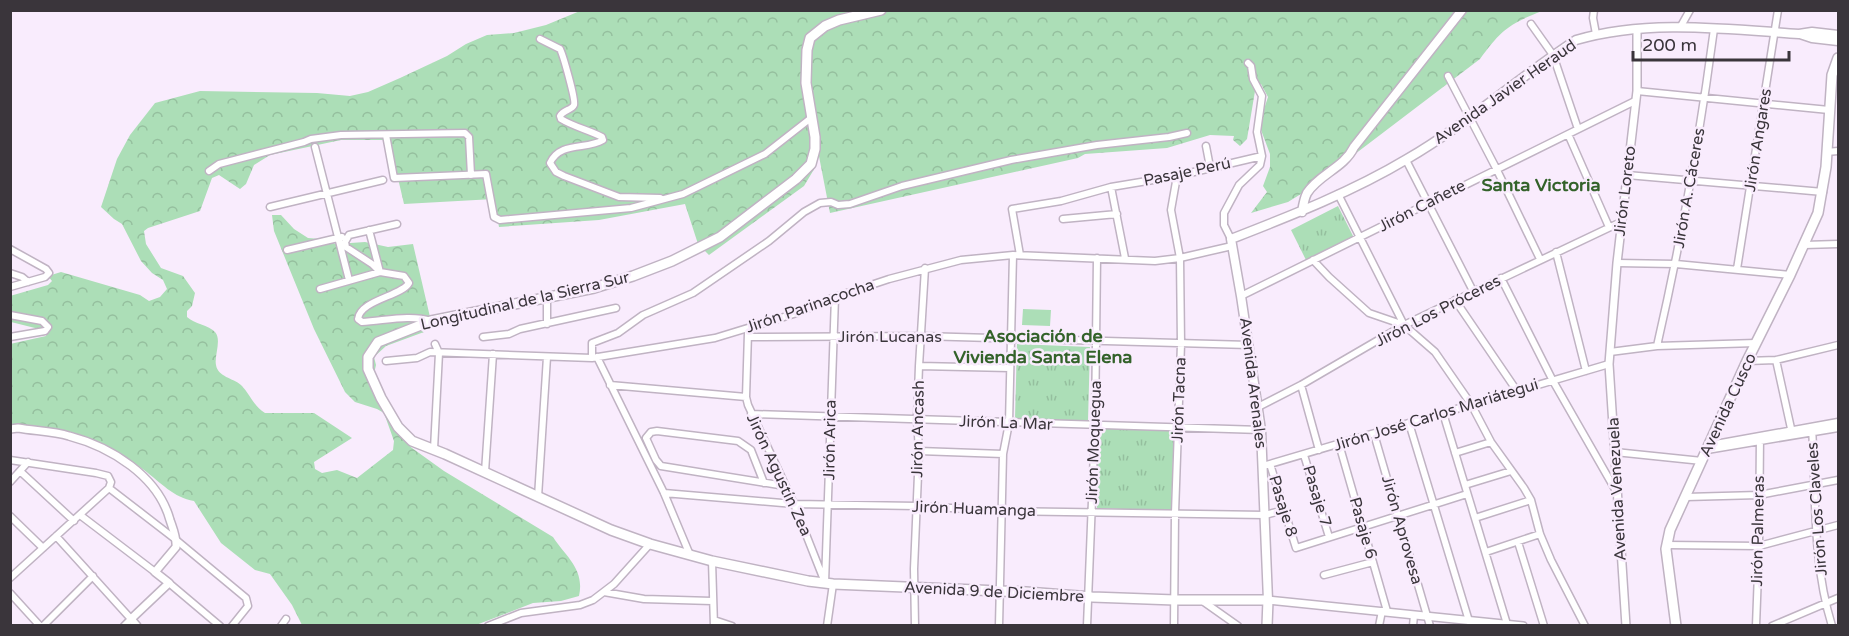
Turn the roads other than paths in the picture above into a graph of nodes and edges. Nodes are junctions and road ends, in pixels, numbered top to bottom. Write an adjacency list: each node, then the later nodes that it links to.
1 (880, 10): 27 (main road, Longitudinal de la Sierra Sur)
2 (1462, 10): 55 (main road)
3 (1588, 10): 6 (street)
4 (1690, 10): 8 (street)
5 (1778, 10): 11 (street, Jirón Angares)
6 (1594, 14): 12 (street)
7 (1531, 24): 17 (street)
8 (1681, 26): 9 (main road, Avenida Javier Heraud); 10 (main road, Avenida Javier Heraud)
9 (1714, 29): 11 (main road, Avenida Javier Heraud); 23 (street, Jirón A. Cáceres)
10 (1637, 30): 12 (main road, Avenida Javier Heraud); 22 (street, Jirón Loreto)
11 (1775, 32): 13 (main road, Avenida Javier Heraud); 25 (street, Jirón Angares)
12 (1596, 34): 17 (main road, Avenida Javier Heraud)
13 (1799, 34): 14 (main road, Avenida Javier Heraud); 16 (main road, Avenida Javier Heraud)
14 (1839, 35)
15 (540, 39): 52 (street)
16 (1839, 41)
17 (1553, 55): 28 (main road, Avenida Javier Heraud); 29 (street)
18 (1839, 58): 20 (main road, Avenida Cusco)
19 (1248, 63): 37 (street)
20 (1835, 74): 26 (main road, Avenida Cusco)
21 (1448, 76): 28 (street)
22 (1637, 91): 23 (street); 24 (street, Jirón Loreto)
23 (1705, 98): 25 (street); 46 (street, Jirón A. Cáceres)
24 (1635, 101): 29 (street, Jirón Cañete); 43 (street, Jirón Loreto)
25 (1765, 103): 26 (street); 48 (street, Jirón Angares)
26 (1829, 110): 36 (main road, Avenida Cusco)
27 (811, 118): 52 (street); 91 (main road, Longitudinal de la Sierra Sur)
28 (1470, 118): 38 (main road, Avenida Javier Heraud); 40 (street)
29 (1578, 129): 31 (street, Jirón Cañete)
30 (1187, 133): 117 (street)
31 (1568, 134): 40 (street, Jirón Cañete); 60 (street)
32 (386, 135): 41 (street); 42 (street); 42 (street)
33 (1206, 146): 39 (street)
34 (315, 147): 50 (street)
35 (1839, 151): 36 (street)
36 (1826, 152): 49 (main road, Avenida Cusco)
37 (1262, 156): 39 (street, Pasaje Perú); 65 (street, Avenida Arenales)
38 (1406, 160): 51 (main road, Avenida Javier Heraud); 53 (street)
39 (1210, 167): 44 (street, Pasaje Perú)
40 (1496, 168): 53 (street, Jirón Cañete); 75 (street)
41 (210, 171)
42 (471, 175): 52 (street)
43 (1627, 175): 46 (street); 58 (street, Jirón Loreto)
44 (1178, 176): 47 (street, Pasaje Perú); 74 (street, Jirón Tacna)
45 (383, 180): 50 (street)
46 (1690, 181): 48 (street); 78 (street, Jirón A. Cáceres)
47 (1111, 187): 56 (street); 71 (street, Pasaje Perú)
48 (1750, 187): 49 (street); 80 (street, Jirón Angares)
49 (1823, 192): 67 (main road, Avenida Cusco)
50 (328, 194): 54 (street); 64 (street)
51 (1338, 194): 55 (main road, Avenida Javier Heraud); 63 (street)
52 (669, 197)
53 (1428, 202): 63 (street, Jirón Cañete); 89 (street)
54 (270, 207)
55 (1302, 212): 65 (main road, Avenida Javier Heraud)
56 (1117, 214): 57 (street); 73 (street)
57 (1063, 219)
58 (1621, 222): 60 (street, Jirón Los Próceres); 77 (street, Jirón Loreto)
59 (397, 224): 61 (street)
60 (1609, 227): 70 (street, Jirón Los Próceres)
61 (369, 230): 62 (street); 81 (street)
62 (349, 235): 64 (street); 81 (street)
63 (1359, 237): 76 (street, Jirón Cañete); 98 (street)
64 (338, 238): 69 (street); 85 (street)
65 (1232, 242): 74 (street, Jirón Parinacocha); 90 (main road, Avenida Arenales)
66 (1839, 244): 67 (street)
67 (1804, 245): 83 (main road, Avenida Cusco)
68 (10, 249): 86 (street)
69 (287, 250)
70 (1556, 252): 75 (street, Jirón Los Próceres); 124 (street)
71 (1017, 255): 72 (street, Jirón Parinacocha); 79 (street, Jirón Parinacocha); 105 (street)
72 (1097, 258): 73 (street, Jirón Parinacocha); 106 (street, Jirón Moquegua)
73 (1125, 258): 74 (street, Jirón Parinacocha)
74 (1180, 258): 109 (street, Jirón Tacna)
75 (1540, 259): 84 (street, Jirón Los Próceres)
76 (1313, 260): 90 (street, Jirón Cañete); 98 (street)
77 (1617, 262): 78 (street); 113 (street, Jirón Loreto)
78 (1676, 264): 80 (street); 112 (street, Jirón A. Cáceres)
79 (925, 268): 92 (street, Jirón Parinacocha); 100 (street, Jirón Ancash)
80 (1737, 269): 83 (street)
81 (380, 272): 85 (street); 96 (street)
82 (10, 273): 86 (street)
83 (1790, 275): 107 (main road, Avenida Cusco)
84 (1501, 278): 89 (street, Jirón Los Próceres); 125 (street)
85 (349, 280): 88 (street)
86 (28, 282): 87 (street)
87 (10, 287)
88 (320, 289)
89 (1473, 291): 93 (street, Jirón Los Próceres)
90 (1241, 296): 110 (main road, Avenida Arenales)
91 (547, 297): 96 (main road, Longitudinal de la Sierra Sur); 97 (street)
92 (834, 297): 99 (street, Jirón Parinacocha); 104 (street, Jirón Arica)
93 (1455, 300): 98 (street, Jirón Los Próceres); 128 (street)
94 (616, 308): 97 (street)
95 (10, 315): 101 (street)
96 (431, 321): 151 (main road, Longitudinal de la Sierra Sur)
97 (547, 324): 102 (street)
98 (1404, 325): 127 (street, Jirón Los Próceres); 130 (street)
99 (748, 328): 103 (street, Jirón Agustín Zea); 117 (street, Jirón Parinacocha)
100 (921, 336): 104 (street, Jirón Lucanas); 105 (street, Jirón Lucanas); 122 (street, Jirón Ancash)
101 (10, 337)
102 (483, 337)
103 (748, 337): 104 (street, Jirón Lucanas); 129 (street, Jirón Agustín Zea)
104 (834, 337): 134 (street, Jirón Arica)
105 (1011, 339): 106 (street, Jirón Lucanas); 123 (street)
106 (1097, 341): 109 (street, Jirón Lucanas); 139 (street, Jirón Moquegua)
107 (1756, 343): 112 (street); 120 (main road, Avenida Cusco)
108 (435, 344): 114 (street)
109 (1181, 344): 110 (street, Jirón Lucanas); 141 (street, Jirón Tacna)
110 (1249, 345): 131 (main road, Avenida Arenales)
111 (1839, 345): 118 (street)
112 (1657, 346): 113 (street)
113 (1610, 352): 121 (street, Avenida Venezuela)
114 (439, 353): 115 (street, Jirón Parinacocha); 119 (street, Jirón Parinacocha); 151 (street)
115 (493, 354): 116 (street, Jirón Parinacocha); 164 (street)
116 (547, 357): 117 (street, Jirón Parinacocha); 176 (street)
117 (594, 358): 126 (street)
118 (1776, 360): 120 (street); 146 (street)
119 (386, 361)
120 (1747, 361): 150 (main road, Avenida Cusco)
121 (1610, 364): 124 (street, Jirón José Carlos Mariátegui); 154 (street, Avenida Venezuela)
122 (919, 366): 123 (street); 135 (street, Jirón Ancash)
123 (1010, 368): 137 (street)
124 (1586, 371): 125 (street, Jirón José Carlos Mariátegui)
125 (1553, 381): 128 (street, Jirón José Carlos Mariátegui); 172 (street)
126 (610, 385): 129 (street); 173 (street)
127 (1301, 385): 131 (street, Jirón Los Próceres); 152 (street)
128 (1517, 391): 130 (street, Jirón José Carlos Mariátegui)
129 (746, 397): 133 (street, Jirón Agustín Zea)
130 (1471, 404): 132 (street, Jirón José Carlos Mariátegui); 148 (street)
131 (1258, 407): 143 (main road, Avenida Arenales)
132 (1443, 413): 138 (street, Jirón José Carlos Mariátegui); 155 (street)
133 (751, 414): 134 (street, Jirón La Mar); 170 (street, Jirón Agustín Zea)
134 (831, 416): 135 (street, Jirón La Mar); 180 (street, Jirón Arica)
135 (917, 419): 137 (street, Jirón La Mar); 153 (street, Jirón Ancash)
136 (1839, 422): 144 (street)
137 (1009, 423): 139 (street, Jirón La Mar); 156 (street)
138 (1409, 423): 145 (street, Jirón José Carlos Mariátegui); 181 (street)
139 (1095, 425): 141 (street, Jirón La Mar); 185 (street, Jirón Moquegua)
140 (10, 429): 199 (street)
141 (1178, 429): 143 (street, Jirón La Mar); 186 (street, Jirón Tacna)
142 (1839, 429): 144 (street)
143 (1261, 430): 161 (main road, Avenida Arenales)
144 (1812, 430): 146 (street); 168 (street, Jirón Los Claveles)
145 (1374, 434): 149 (street, Jirón José Carlos Mariátegui); 190 (street, Jirón Aprovesa)
146 (1792, 434): 147 (street)
147 (1760, 439): 150 (street); 175 (street, Jirón Palmeras)
148 (1491, 442): 155 (street); 162 (street)
149 (1339, 444): 152 (street, Jirón José Carlos Mariátegui); 194 (street, Pasaje 6)
150 (1708, 448): 159 (main road, Avenida Cusco)
151 (434, 449): 164 (main road, Longitudinal de la Sierra Sur)
152 (1319, 450): 157 (street, Jirón José Carlos Mariátegui)
153 (919, 451): 156 (street); 182 (street, Jirón Ancash)
154 (1615, 452): 159 (street); 172 (street, Avenida Venezuela)
155 (1455, 453): 169 (street)
156 (1003, 454): 184 (street)
157 (1304, 455): 161 (street, Jirón José Carlos Mariátegui); 198 (street, Pasaje 7)
158 (10, 460): 160 (street)
159 (1702, 461): 177 (main road, Avenida Cusco)
160 (28, 462): 163 (street); 171 (street)
161 (1266, 465): 183 (street, Pasaje 8); 188 (main road, Avenida Arenales)
162 (1511, 471): 169 (street); 178 (street)
163 (21, 472): 166 (street); 192 (street)
164 (484, 472): 176 (main road, Avenida 9 de Diciembre)
165 (1839, 480): 168 (street)
166 (10, 482)
167 (765, 483): 167 (street); 170 (street)
168 (1814, 484): 175 (street); 195 (street, Jirón Los Claveles)
169 (1465, 485): 174 (street)
170 (785, 486): 179 (street, Jirón Agustín Zea)
171 (110, 488): 187 (street); 199 (street)
172 (1616, 490): 255 (street, Avenida Venezuela)
173 (664, 493): 179 (street, Jirón Huamanga); 206 (street)
174 (1467, 494): 181 (street); 191 (street)
175 (1760, 495): 177 (street); 203 (street, Jirón Palmeras)
176 (538, 497): 201 (main road, Avenida 9 de Diciembre)
177 (1686, 497): 202 (main road, Avenida Cusco)
178 (1531, 501): 191 (street); 196 (street)
179 (794, 504): 180 (street, Jirón Huamanga); 214 (street, Jirón Agustín Zea)
180 (829, 504): 182 (street, Jirón Huamanga); 214 (street, Jirón Arica)
181 (1434, 504): 190 (street); 231 (street)
182 (917, 506): 184 (street, Jirón Huamanga); 215 (street, Jirón Ancash)
183 (1284, 510): 188 (street, Jirón Huamanga); 198 (street, Pasaje 8)
184 (1002, 511): 185 (street, Jirón Huamanga); 216 (street)
185 (1091, 511): 186 (street, Jirón Huamanga); 219 (street, Jirón Moquegua)
186 (1175, 513): 188 (street, Jirón Huamanga); 221 (street, Jirón Tacna)
187 (80, 515): 192 (street); 209 (street)
188 (1265, 515): 223 (main road, Avenida Arenales)
189 (10, 516): 204 (street)
190 (1398, 516): 194 (street); 228 (street, Jirón Aprovesa)
191 (1475, 518): 205 (street)
192 (74, 520): 197 (street)
193 (1839, 525): 195 (street)
194 (1363, 527): 198 (street); 208 (street, Pasaje 6)
195 (1816, 531): 203 (street); 225 (street, Jirón Los Claveles)
196 (1540, 534): 200 (street); 254 (street)
197 (56, 536): 204 (street); 212 (street)
198 (1329, 537)
199 (175, 539): 209 (street); 238 (street)
200 (1518, 542): 205 (street); 253 (street)
201 (650, 544): 206 (main road, Avenida 9 de Diciembre); 217 (street)
202 (1667, 545): 203 (street); 256 (main road, Avenida Cusco)
203 (1759, 546): 257 (street, Jirón Palmeras)
204 (43, 548): 210 (street)
205 (1486, 552): 234 (street)
206 (691, 556): 207 (main road, Avenida 9 de Diciembre)
207 (712, 561): 214 (main road, Avenida 9 de Diciembre); 224 (street)
208 (1373, 561): 211 (street); 226 (street, Pasaje 6)
209 (155, 572): 213 (street)
210 (12, 573)
211 (1324, 575)
212 (93, 576): 229 (street); 235 (street)
213 (169, 583): 229 (street); 233 (street)
214 (829, 584): 215 (main road, Avenida 9 de Diciembre); 242 (street, Jirón Arica)
215 (914, 588): 216 (main road, Avenida 9 de Diciembre); 243 (street, Jirón Ancash)
216 (999, 591): 219 (main road, Avenida 9 de Diciembre); 244 (street)
217 (604, 592): 224 (street); 240 (street)
218 (10, 593): 235 (street)
219 (1088, 597): 221 (main road, Avenida 9 de Diciembre); 245 (street, Jirón Moquegua)
220 (1839, 598): 225 (street)
221 (1175, 600): 222 (main road, Avenida 9 de Diciembre); 246 (street, Jirón Tacna)
222 (1201, 600): 223 (main road, Avenida 9 de Diciembre); 247 (street)
223 (1268, 600): 226 (street, Avenida 9 de Diciembre); 248 (main road, Avenida Arenales)
224 (712, 601): 232 (street)
225 (1826, 604): 258 (street); 259 (street, Jirón Los Claveles)
226 (1384, 611): 227 (street, Avenida 9 de Diciembre); 249 (street)
227 (1414, 615): 228 (street, Avenida 9 de Diciembre); 250 (street)
228 (1428, 617): 231 (street, Avenida 9 de Diciembre); 251 (street, Jirón Aprovesa)
229 (131, 619): 236 (street); 237 (street)
230 (286, 619): 239 (street)
231 (1469, 621): 234 (street, Avenida 9 de Diciembre)
232 (714, 623): 241 (street)
233 (215, 624)
234 (1507, 624): 252 (street, Avenida 9 de Diciembre)
235 (41, 626)
236 (124, 626)
237 (137, 626)
238 (232, 626)
239 (281, 626)
240 (488, 626)
241 (732, 626)
242 (827, 626)
243 (915, 626)
244 (999, 626)
245 (1087, 626)
246 (1174, 626)
247 (1238, 626)
248 (1267, 626)
249 (1379, 626)
250 (1413, 626)
251 (1430, 626)
252 (1523, 626)
253 (1544, 626)
254 (1585, 626)
255 (1626, 626)
256 (1676, 626)
257 (1756, 626)
258 (1772, 626)
259 (1832, 626)

